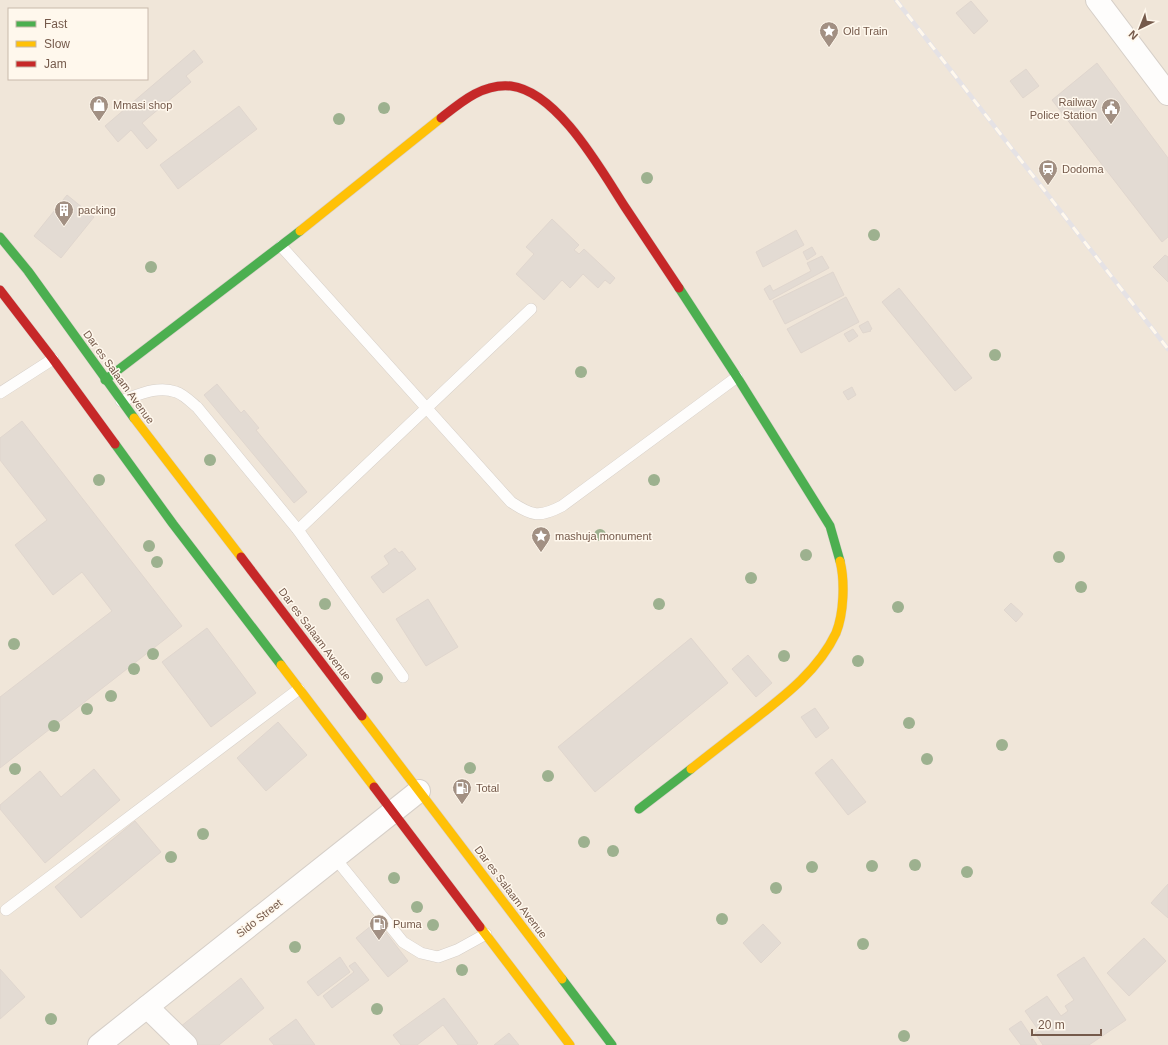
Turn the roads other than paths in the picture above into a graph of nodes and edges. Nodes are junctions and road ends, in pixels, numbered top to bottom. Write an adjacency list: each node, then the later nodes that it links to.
1 (1097, 0): 2 (street)
2 (1168, 94)
3 (0, 237): 9 (main road, Dar es Salaam Avenue)
4 (281, 246): 8 (main road); 9 (main road); 12 (lane)
5 (0, 290): 7 (main road)
6 (531, 309): 12 (lane)
7 (53, 359): 10 (lane); 15 (main road)
8 (737, 376): 12 (lane); 17 (main road)
9 (105, 380): 11 (main road, Dar es Salaam Avenue)
10 (0, 393)
11 (121, 401): 13 (lane); 16 (main road, Dar es Salaam Avenue)
12 (428, 408): 13 (lane)
13 (298, 530): 14 (lane)
14 (403, 677)
15 (299, 689): 18 (main road); 20 (lane)
16 (419, 791): 18 (street, Sido Street); 26 (main road, Dar es Salaam Avenue)
17 (639, 809)
18 (392, 812): 19 (street, Sido Street); 21 (main road)
19 (335, 858): 21 (lane); 22 (street, Sido Street)
20 (6, 910)
21 (486, 934): 25 (main road)
22 (147, 1007): 23 (street, Sido Street); 24 (street)
23 (100, 1045)
24 (186, 1045)
25 (570, 1045)
26 (612, 1045)

